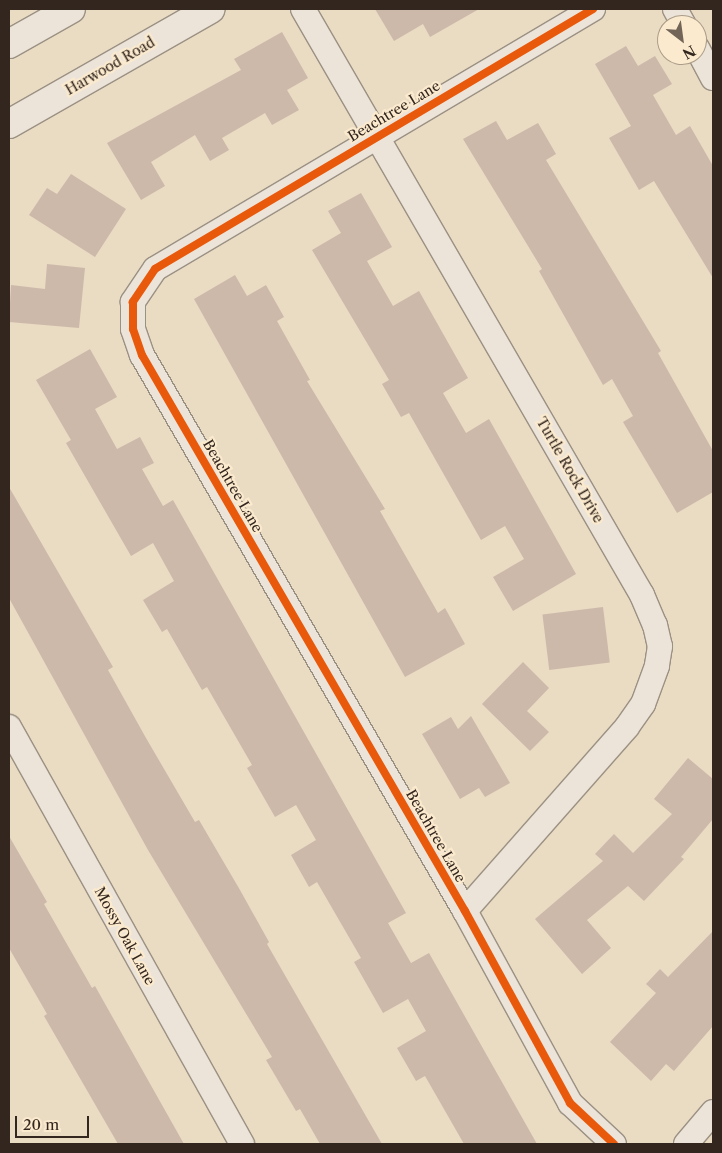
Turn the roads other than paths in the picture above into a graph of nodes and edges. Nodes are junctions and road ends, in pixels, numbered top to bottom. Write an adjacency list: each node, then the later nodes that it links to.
1 (70, 9): 5 (main road)
2 (211, 9): 8 (main road, Harwood Road)
3 (303, 9): 9 (street, Turtle Rock Drive)
4 (593, 9): 9 (street, Beachtree Lane)
5 (9, 44)
6 (706, 65): 7 (street)
7 (713, 78)
8 (11, 116)
9 (377, 136): 11 (street, Turtle Rock Drive); 11 (street, Beachtree Lane)
10 (9, 727): 13 (street, Mossy Oak Lane)
11 (465, 911): 14 (street, Beachtree Lane)
12 (713, 1112): 15 (street)
13 (242, 1144)
14 (614, 1144)
15 (686, 1144)

